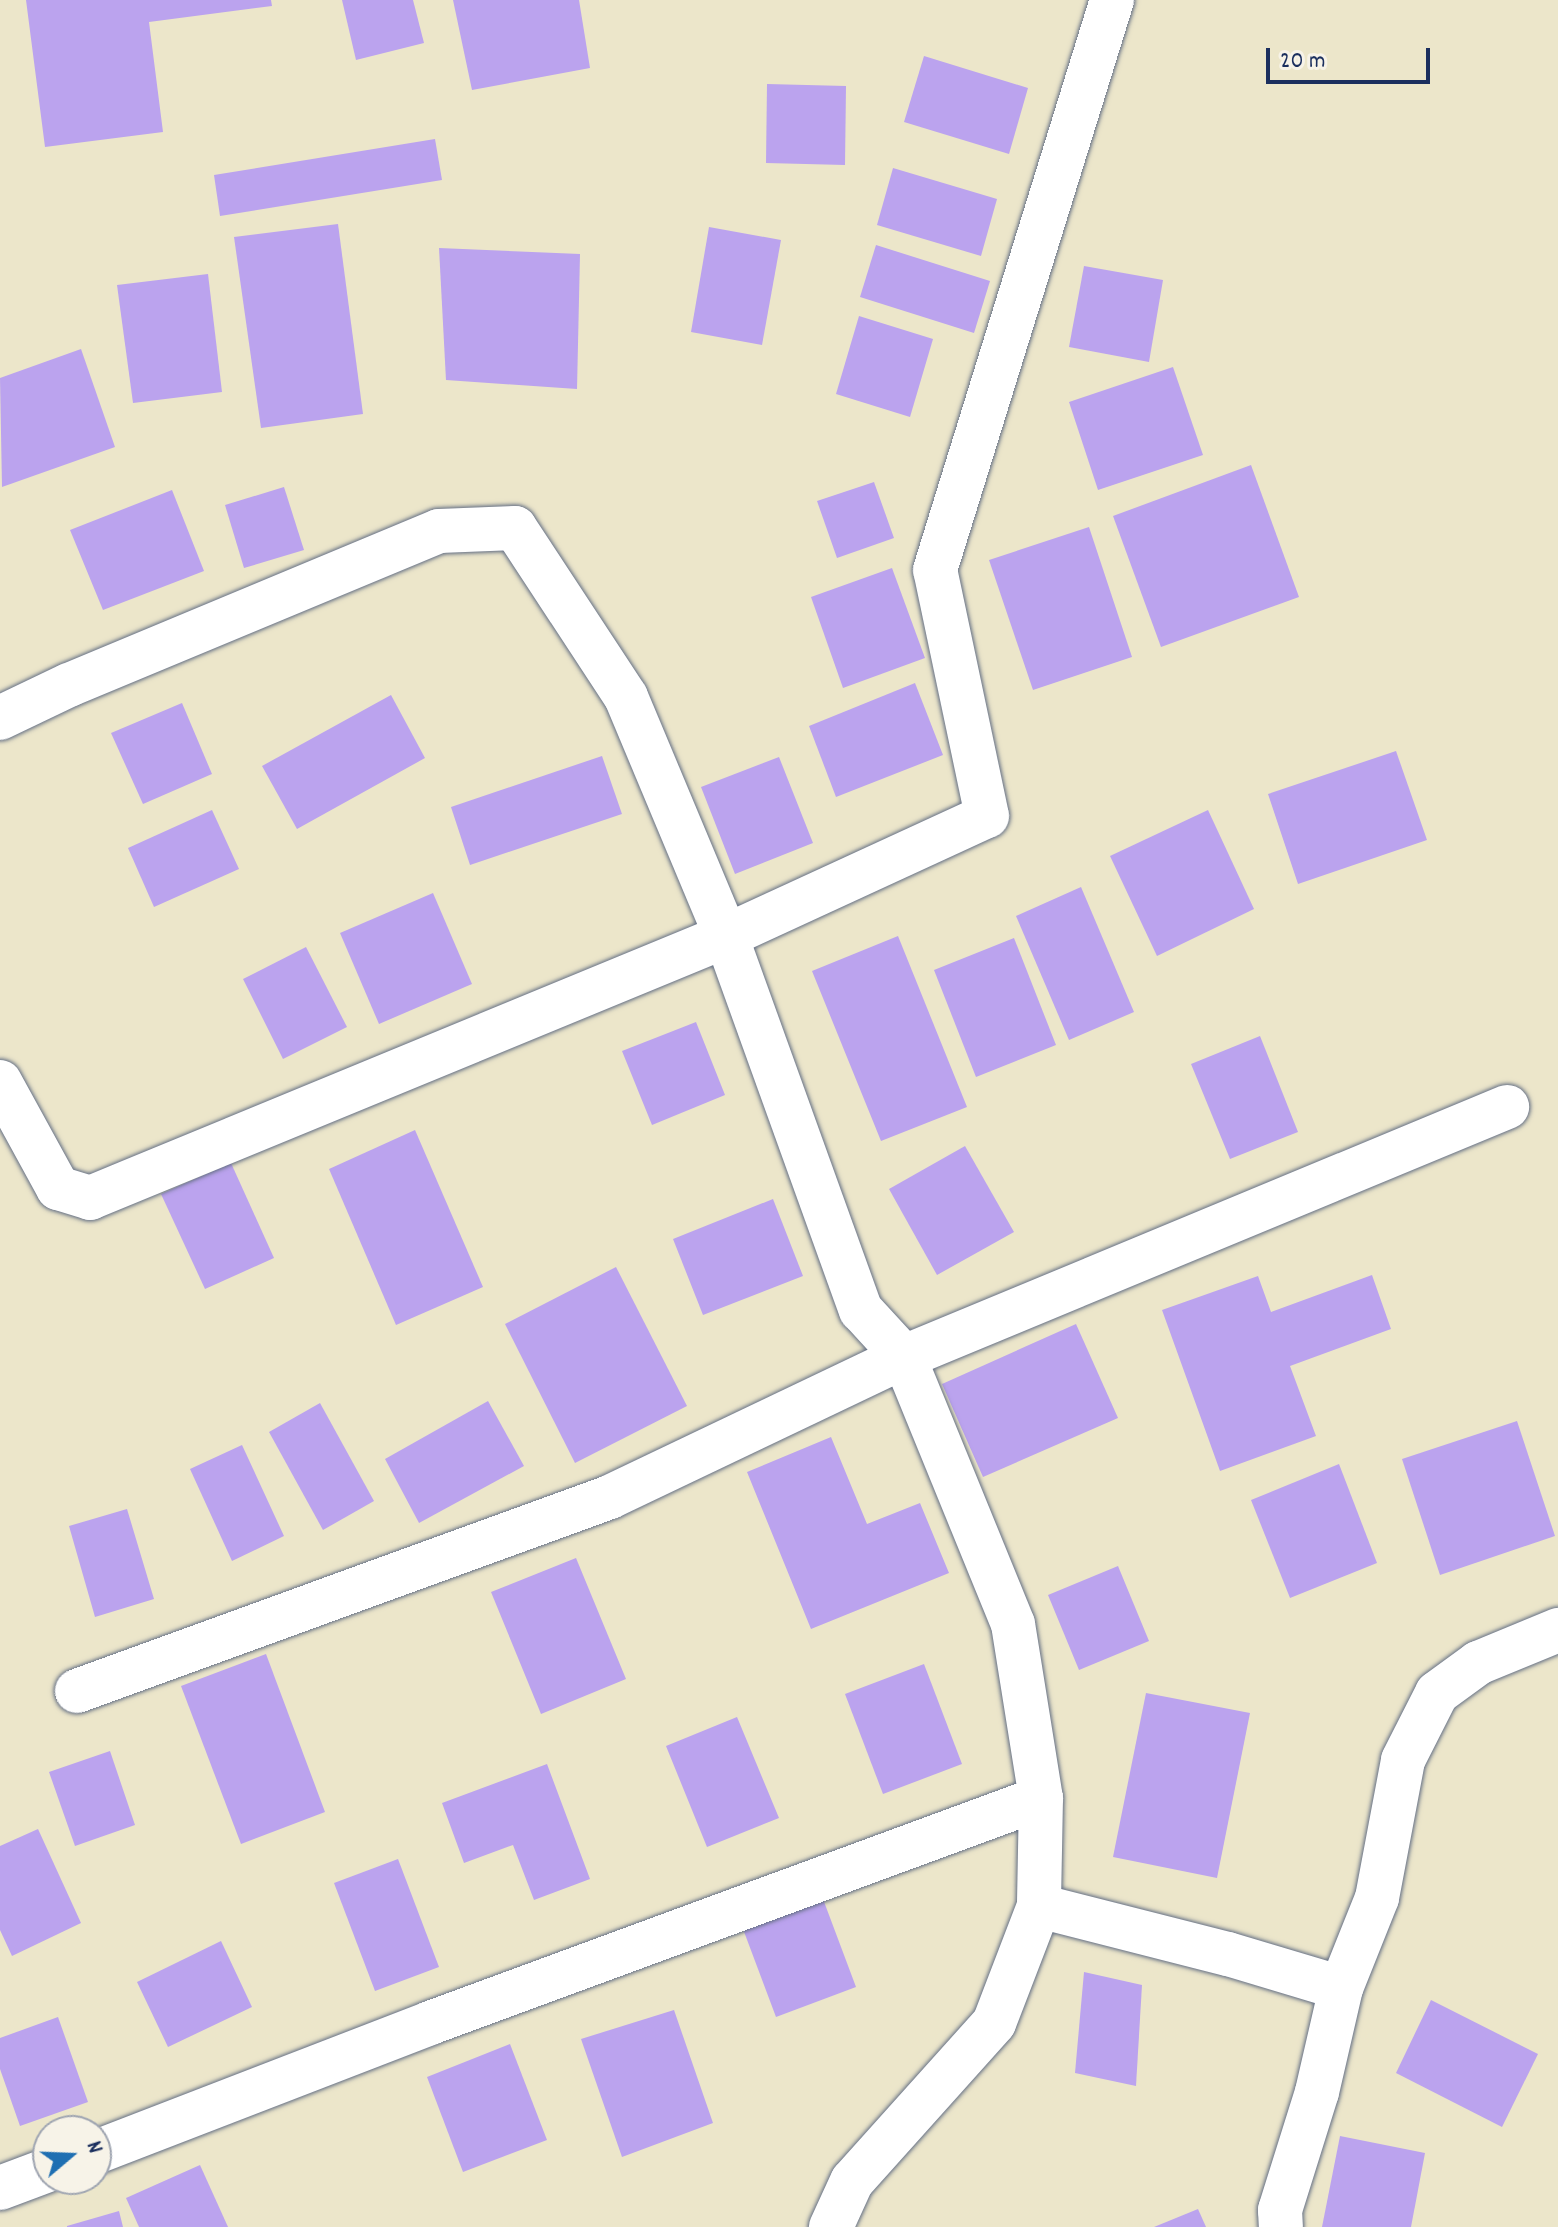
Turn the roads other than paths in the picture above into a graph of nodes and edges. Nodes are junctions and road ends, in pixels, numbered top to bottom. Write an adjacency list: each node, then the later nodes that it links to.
1 (1112, 0): 3 (street)
2 (0, 718): 3 (street)
3 (726, 936): 4 (street); 6 (street)
4 (0, 1082)
5 (1507, 1107): 6 (street)
6 (904, 1357): 8 (street); 9 (street)
7 (1558, 1630): 11 (street)
8 (77, 1691)
9 (1041, 1798): 10 (street); 12 (street)
10 (1039, 1906): 11 (street); 15 (street)
11 (1341, 1988): 16 (street)
12 (112, 2146)
13 (32, 2176): 14 (street)
14 (0, 2188)
15 (831, 2227)
16 (1281, 2227)

